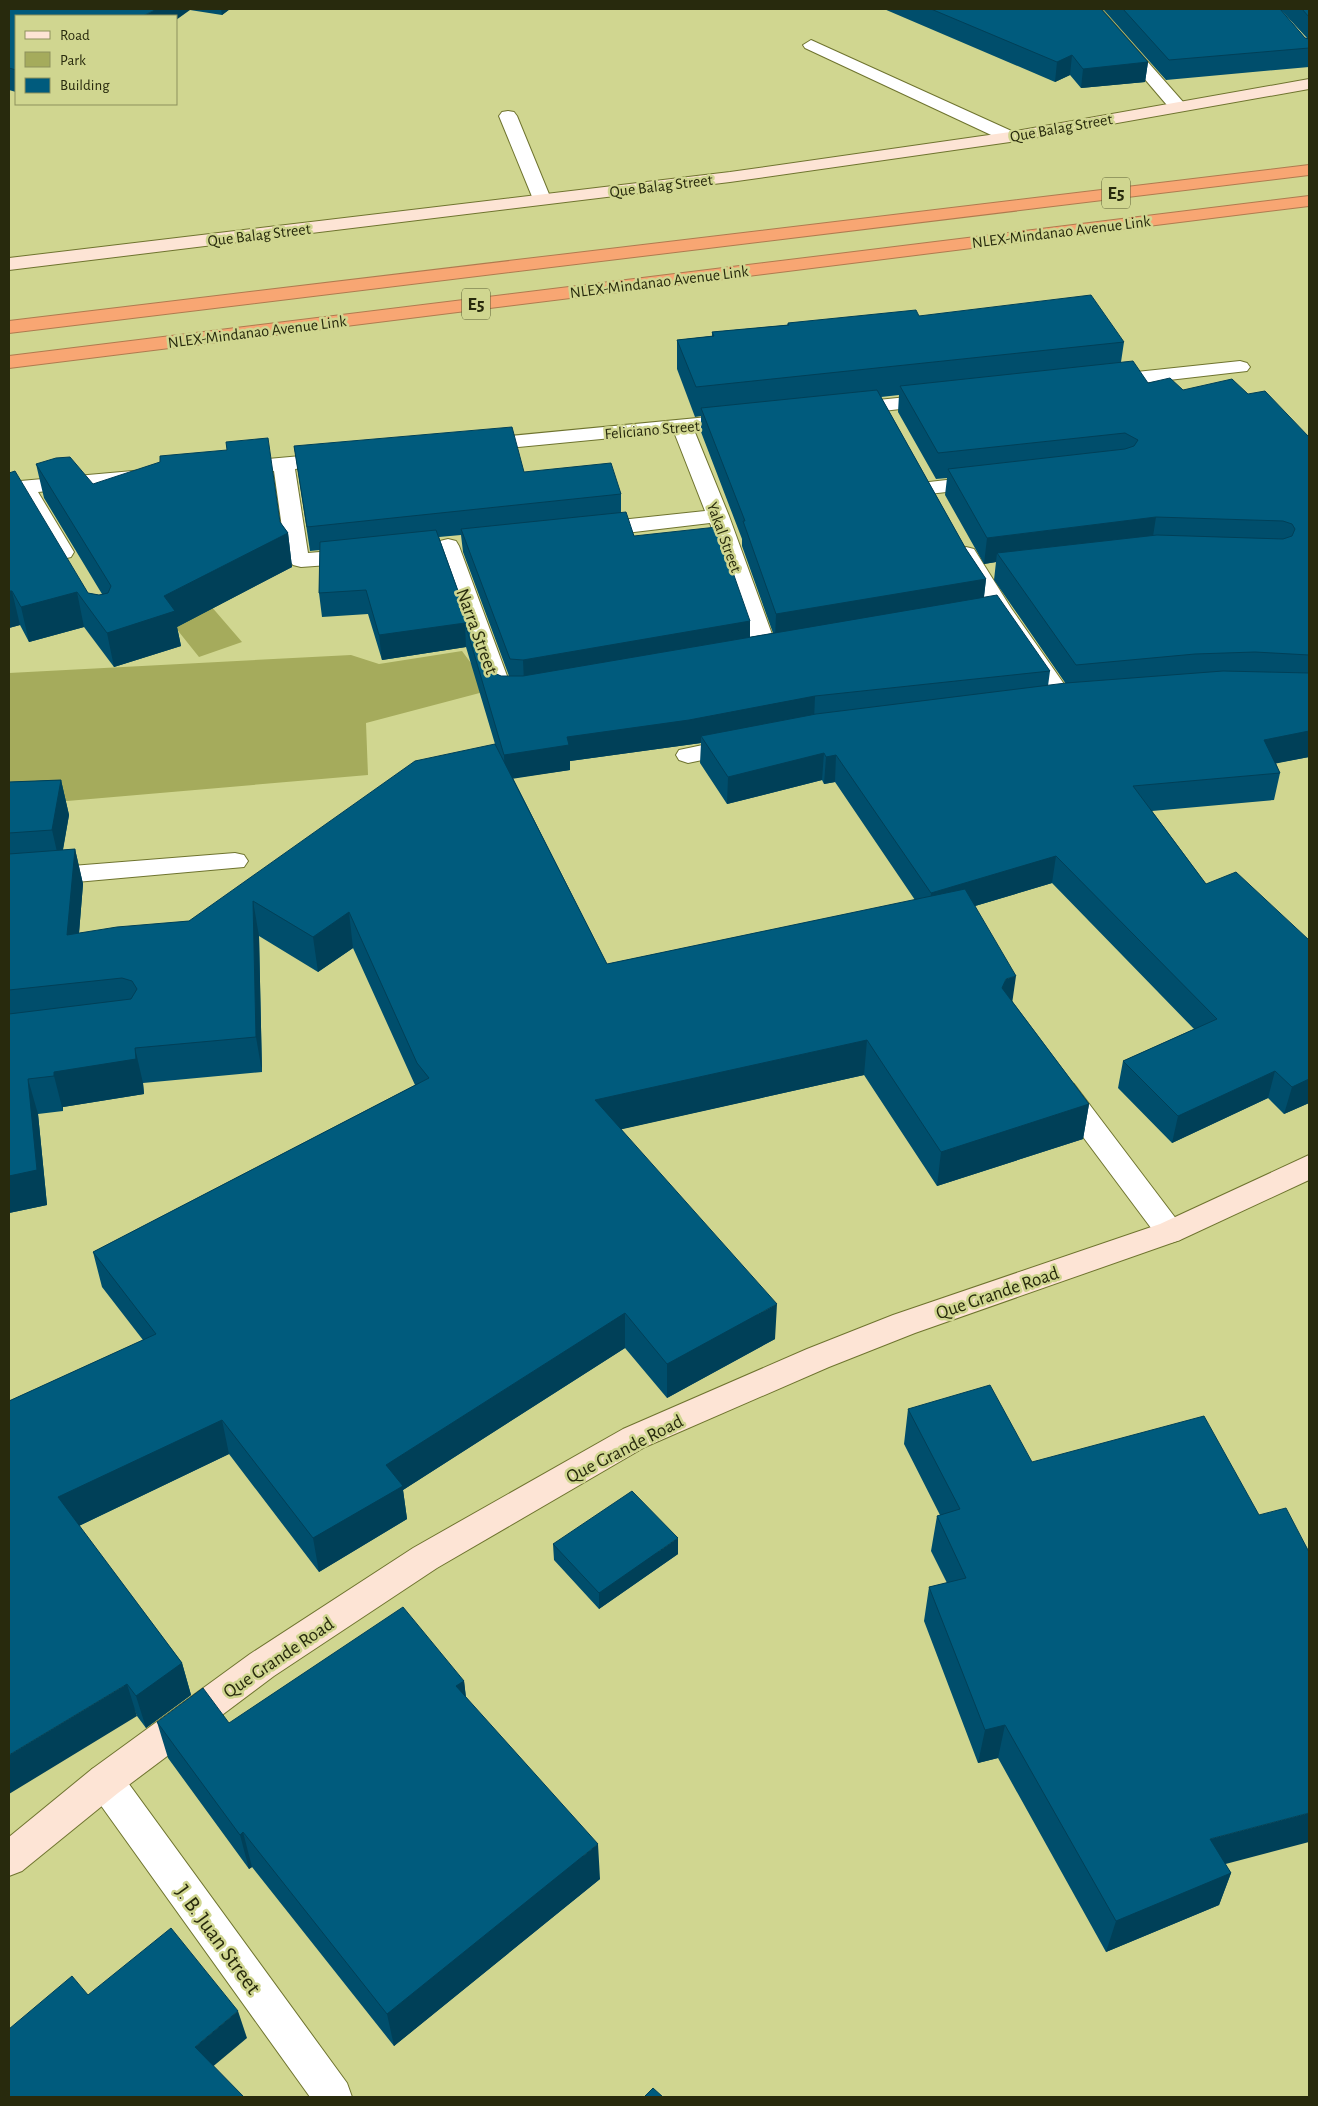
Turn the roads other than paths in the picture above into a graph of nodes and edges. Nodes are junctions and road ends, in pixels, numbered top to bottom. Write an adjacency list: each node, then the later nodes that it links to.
1 (1093, 9): 4 (street)
2 (812, 45): 6 (street)
3 (1309, 84): 4 (street, Que Balag Street)
4 (1178, 107): 6 (street, Que Balag Street)
5 (508, 116): 8 (street)
6 (1010, 136): 8 (street, Que Balag Street)
7 (1309, 170): 11 (highway, NLEX-Mindanao Avenue Link / E5)
8 (542, 199): 10 (street, Que Balag Street)
9 (1309, 201): 12 (highway, NLEX-Mindanao Avenue Link / E5)
10 (9, 264)
11 (9, 327)
12 (9, 362)
13 (1240, 367): 14 (street)
14 (1091, 383)
15 (953, 398): 16 (street)
16 (826, 412)
17 (758, 418): 18 (street, Feliciano Street)
18 (682, 426): 19 (street, Feliciano Street); 27 (street, Yakal Street)
19 (463, 447)
20 (353, 457): 21 (street)
21 (284, 464): 22 (street); 31 (street)
22 (216, 470)
23 (168, 474): 25 (street)
24 (1006, 480): 26 (street)
25 (17, 487): 33 (street)
26 (929, 488)
27 (718, 516): 28 (street); 35 (street, Yakal Street)
28 (573, 532)
29 (958, 539): 34 (street)
30 (448, 546): 36 (street, Narra Street)
31 (380, 553)
32 (1005, 569): 34 (street)
33 (74, 570)
34 (976, 573): 38 (street)
35 (765, 648)
36 (543, 688)
37 (1104, 698): 38 (street)
38 (1065, 702): 39 (street)
39 (1036, 705)
40 (756, 742): 41 (street)
41 (688, 755)
42 (236, 860): 43 (street)
43 (9, 880)
44 (1048, 1069): 46 (street)
45 (1309, 1166): 46 (street, Que Grande Road)
46 (1170, 1232): 47 (street, Que Grande Road)
47 (105, 1781): 48 (street, Que Grande Road); 49 (street, J. B. Juan Street)
48 (9, 1859)
49 (333, 2097)

